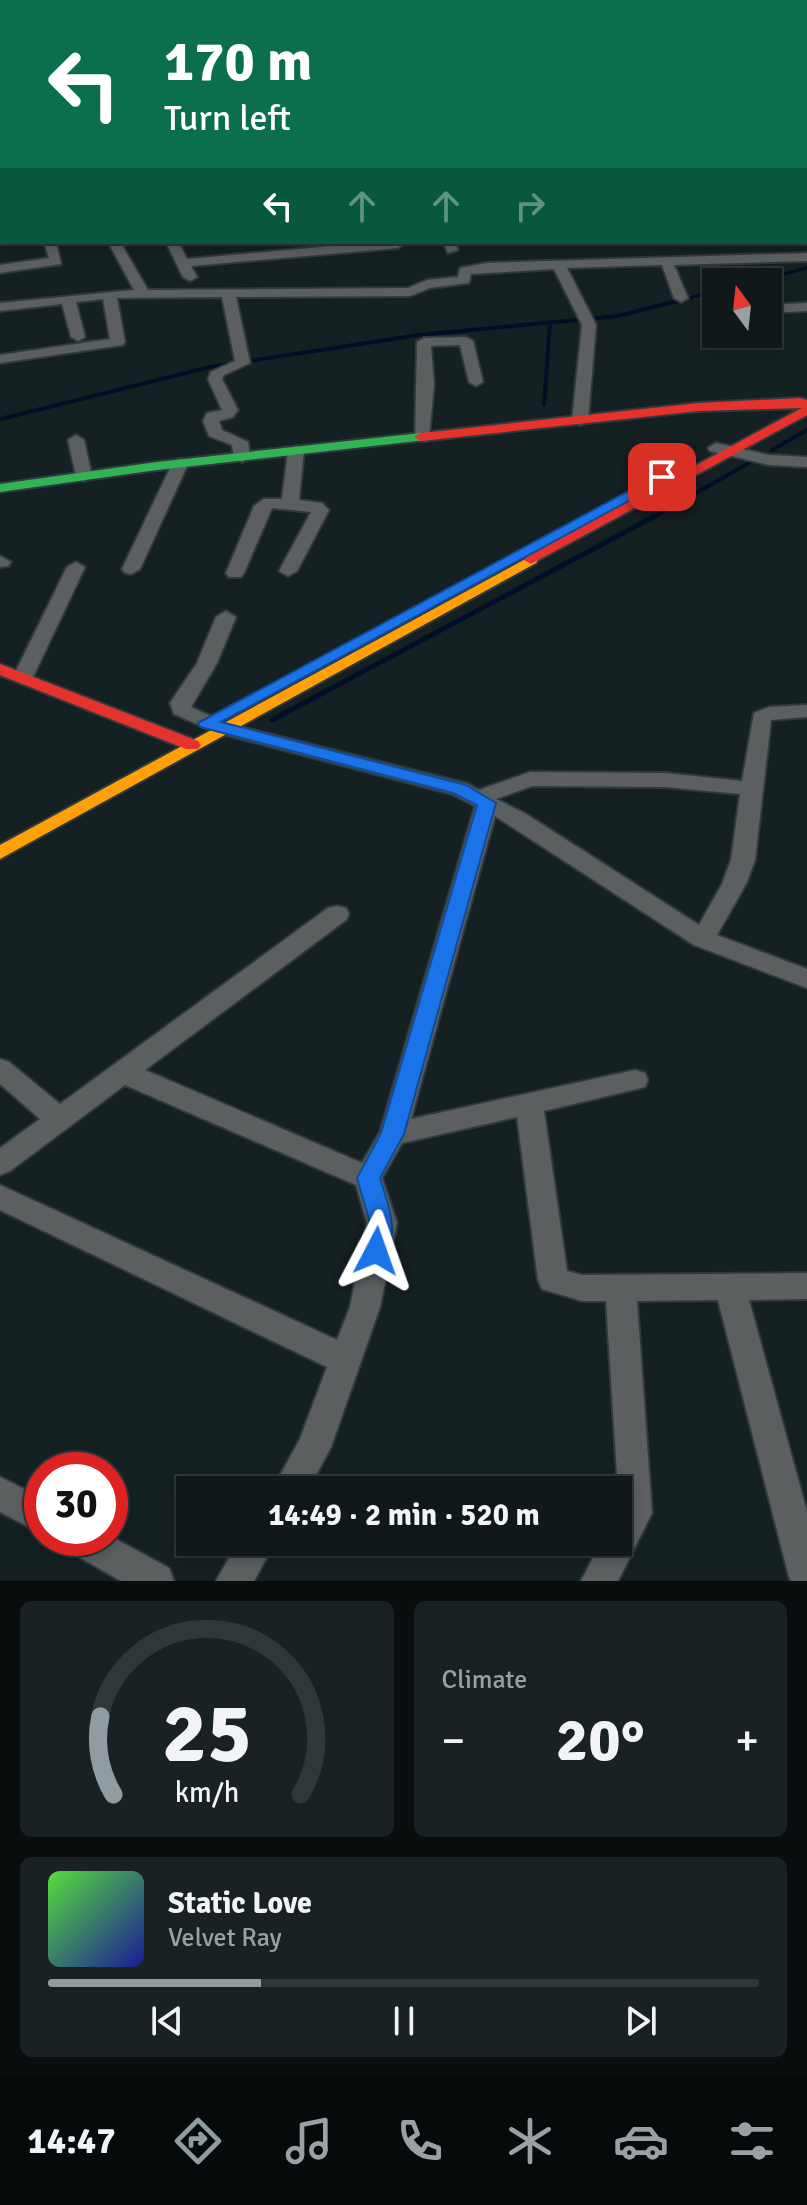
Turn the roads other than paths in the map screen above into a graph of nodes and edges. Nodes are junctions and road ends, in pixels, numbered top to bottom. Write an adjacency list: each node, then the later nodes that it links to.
1 (51, 244): 12 (street)
2 (115, 244): 14 (street)
3 (176, 244): 10 (street)
4 (398, 244): 6 (street)
5 (743, 244): 8 (street)
6 (311, 246): 10 (street)
7 (807, 257): 8 (street)
8 (753, 258): 9 (street)
9 (666, 260): 11 (street); 17 (street)
10 (184, 263): 15 (street)
11 (558, 264): 13 (street); 26 (street)
12 (0, 269)
13 (228, 292): 15 (street); 31 (street)
14 (143, 293): 15 (street); 16 (street)
15 (195, 293)
16 (109, 294): 18 (street); 23 (street)
17 (681, 298)
18 (68, 299): 19 (street); 22 (street)
19 (0, 307)
20 (807, 307): 21 (street)
21 (782, 308)
22 (78, 337)
23 (0, 359)
24 (476, 382): 27 (street)
25 (805, 404): 26 (main road); 29 (main road)
26 (580, 420): 27 (main road)
27 (421, 438): 30 (main road)
28 (76, 440): 34 (street)
29 (723, 450): 32 (street); 45 (main road)
30 (296, 451): 31 (main road); 36 (street)
31 (242, 457): 33 (main road)
32 (807, 462)
33 (180, 464): 34 (main road); 38 (street)
34 (84, 476): 35 (main road)
35 (0, 488)
36 (290, 504): 39 (street); 40 (street)
37 (76, 567): 43 (street)
38 (131, 569)
39 (288, 571)
40 (235, 573)
41 (226, 617): 45 (street)
42 (0, 669): 43 (main road)
43 (23, 677): 46 (main road)
44 (807, 711): 47 (street)
45 (214, 726): 46 (main road); 48 (street)
46 (184, 742): 49 (main road); 50 (main road)
47 (754, 789): 48 (street); 52 (street)
48 (482, 800): 52 (street); 59 (street)
49 (0, 833)
50 (0, 853)
51 (337, 914): 55 (street)
52 (703, 939): 53 (street)
53 (807, 979)
54 (0, 1069): 58 (street)
55 (122, 1072): 58 (street); 61 (street)
56 (635, 1080): 57 (street)
57 (529, 1103): 59 (street); 65 (street)
58 (59, 1119): 60 (street)
59 (393, 1134): 61 (street)
60 (0, 1163)
61 (368, 1178): 66 (street)
62 (0, 1197): 66 (street)
63 (807, 1286): 64 (street)
64 (730, 1287): 65 (street); 72 (street)
65 (621, 1288): 75 (street)
66 (346, 1360): 67 (street)
67 (297, 1476)
68 (0, 1494): 69 (street)
69 (24, 1507)
70 (111, 1556): 73 (street)
71 (249, 1556): 74 (street)
72 (807, 1577)
73 (156, 1581)
74 (234, 1581)
75 (599, 1581)

